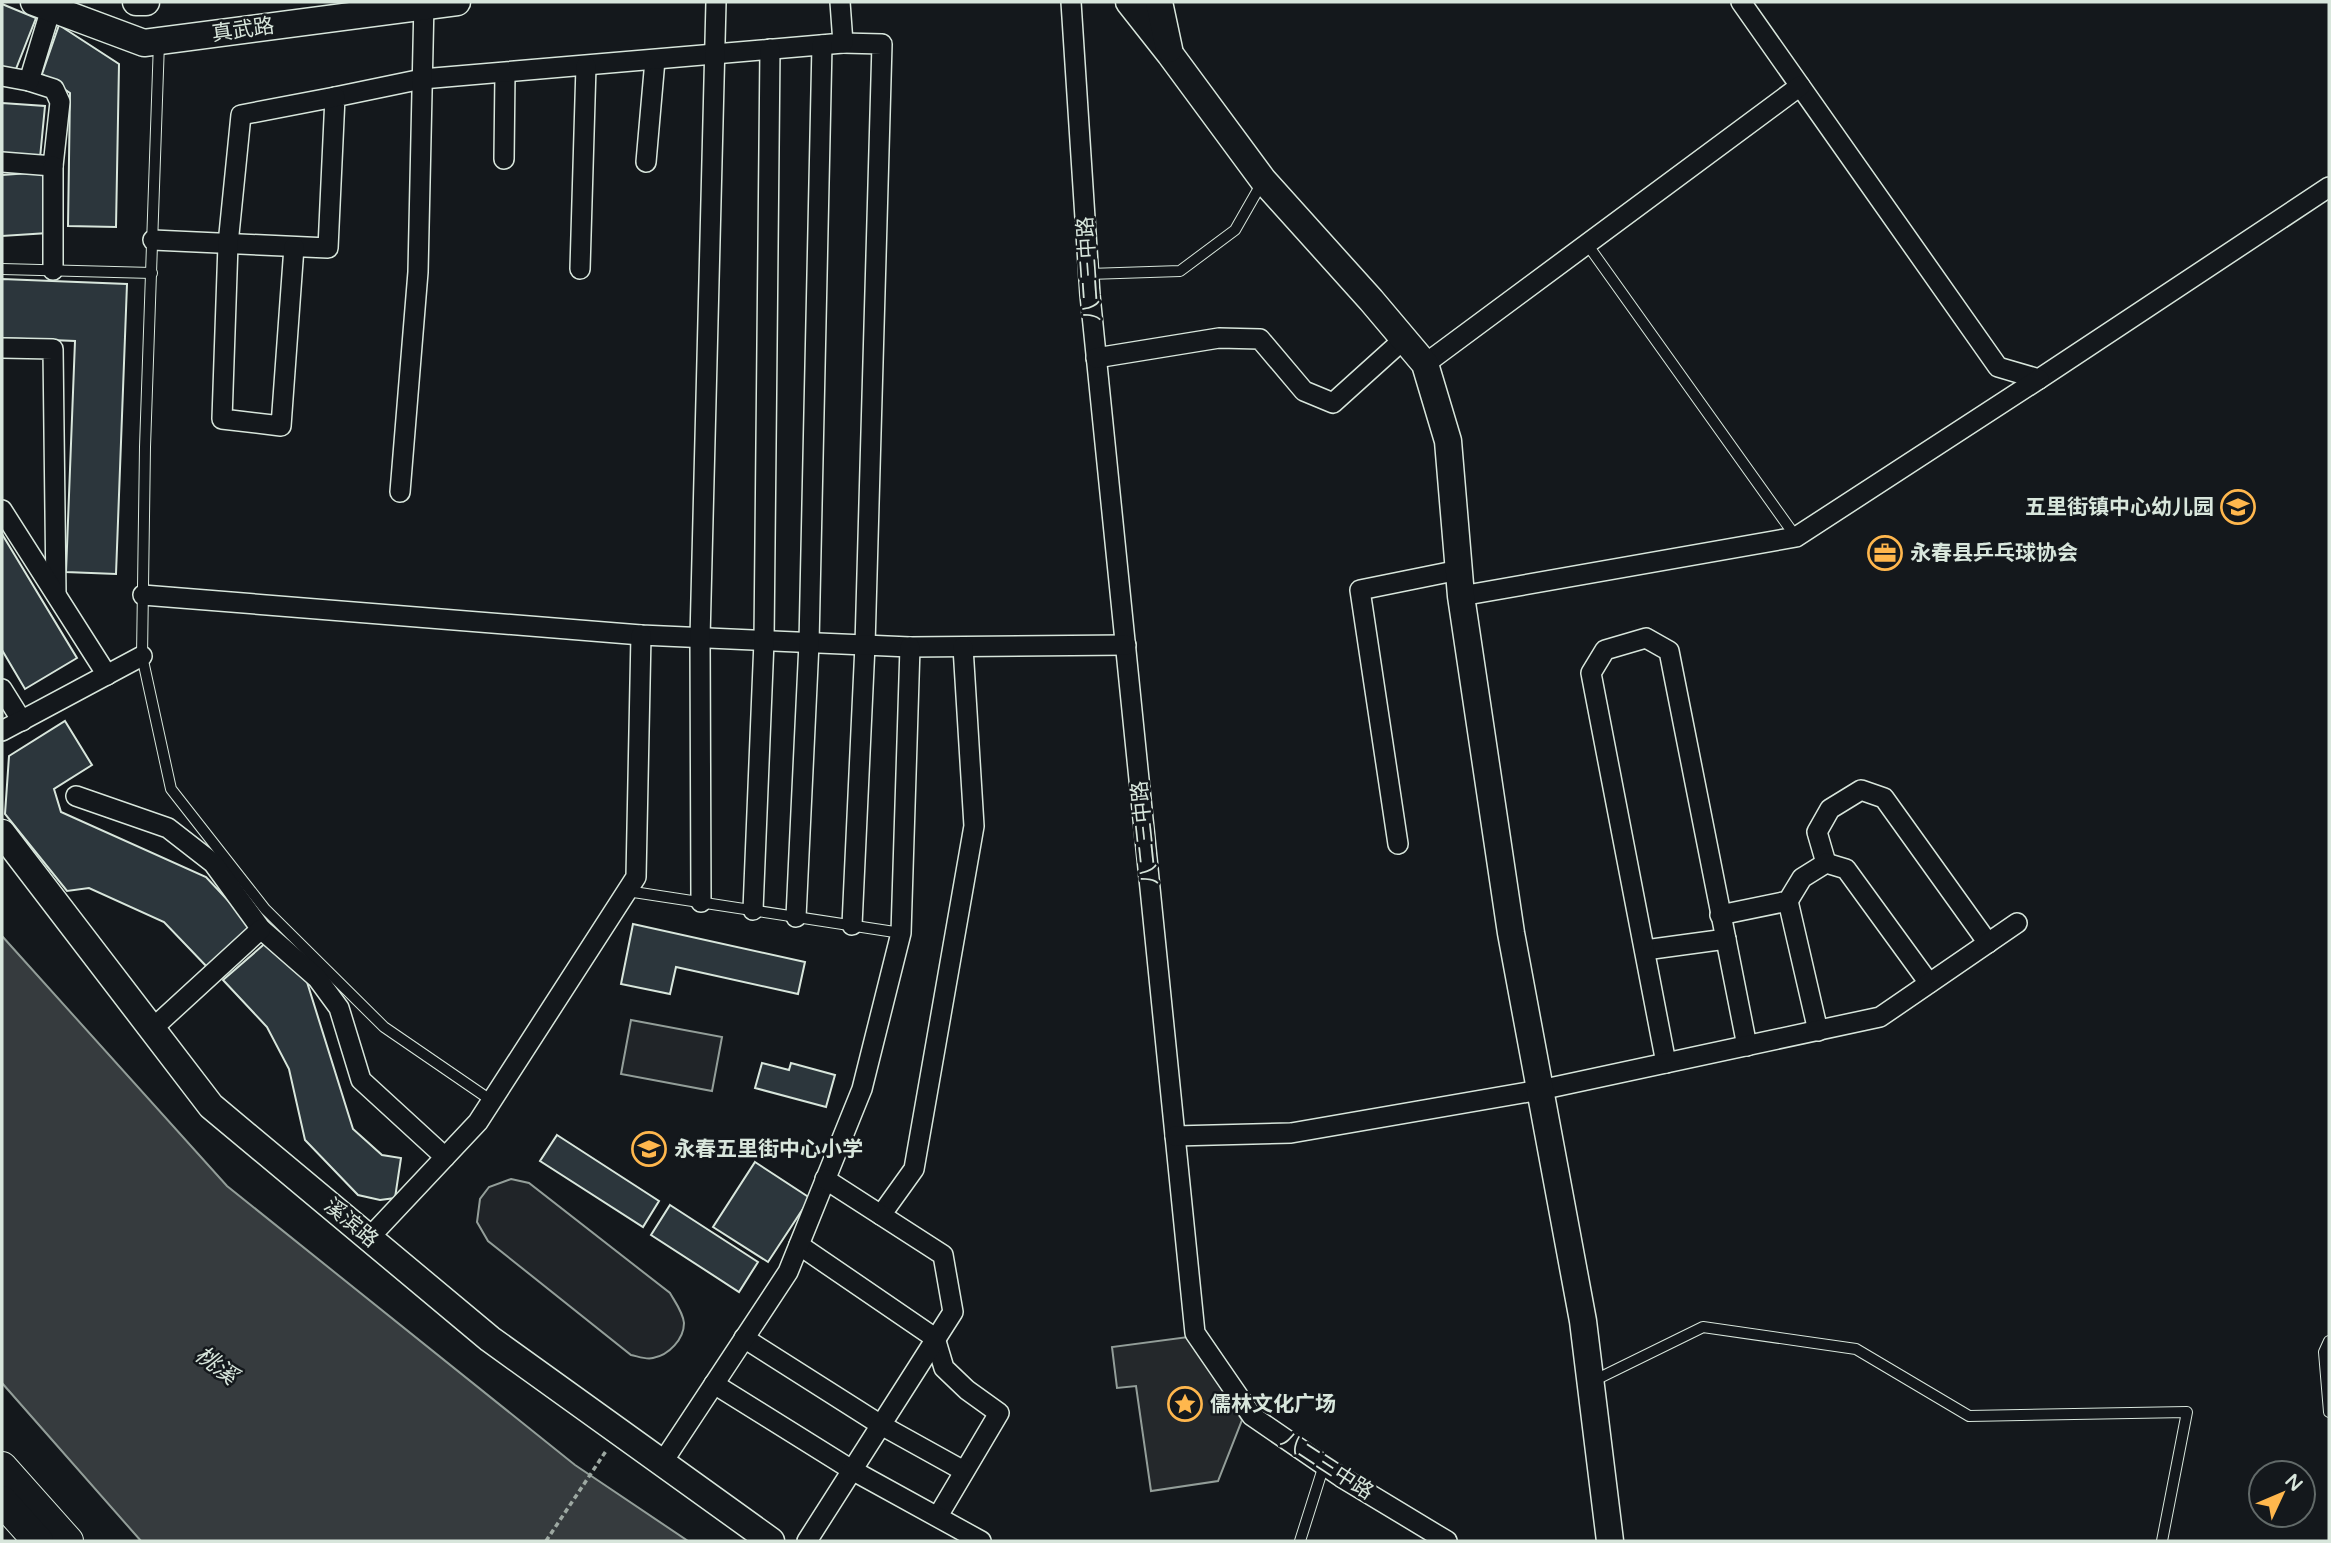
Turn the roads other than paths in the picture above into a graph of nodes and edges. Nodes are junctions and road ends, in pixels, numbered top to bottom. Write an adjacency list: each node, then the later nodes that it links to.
1 (136, 2): 2 (main road)
2 (146, 2)
3 (457, 2): 11 (main road, 真武路)
4 (716, 2): 17 (street)
5 (840, 2): 13 (street)
6 (1070, 2): 40 (street, 八二三中路)
7 (1129, 2): 16 (main road)
8 (1159, 2): 16 (main road)
9 (1741, 2): 24 (street)
10 (46, 4): 12 (main road, 真武路); 23 (street)
11 (424, 4): 12 (main road, 真武路); 22 (street)
12 (159, 41): 32 (lane)
13 (843, 43): 14 (street); 56 (street)
14 (822, 44): 15 (street); 55 (street)
15 (770, 49): 17 (street); 54 (street)
16 (1170, 54): 30 (main road)
17 (714, 55): 18 (street); 53 (street)
18 (655, 60): 19 (street); 28 (street)
19 (586, 66): 20 (street); 37 (street)
20 (505, 73): 22 (street); 26 (street)
21 (2, 76): 23 (street)
22 (422, 79): 25 (street); 46 (street)
23 (29, 81): 29 (street)
24 (1800, 86): 34 (street); 45 (street)
25 (335, 97): 33 (street); 35 (street)
26 (504, 159)
27 (2, 162): 29 (street)
28 (646, 162)
29 (53, 166): 38 (street)
30 (1264, 180): 40 (lane); 41 (main road)
31 (2329, 187): 45 (street)
32 (153, 240): 33 (street); 39 (lane)
33 (228, 244): 35 (street); 35 (street)
34 (1587, 244): 44 (street); 48 (lane)
35 (294, 247)
36 (2, 269): 38 (lane)
37 (580, 269)
38 (53, 270): 39 (lane)
39 (152, 273): 51 (lane)
40 (1088, 274): 43 (street, 八二三中路)
41 (1404, 339): 43 (street); 44 (main road)
42 (2, 348): 50 (street)
43 (1096, 358): 57 (street, 八二三中路)
44 (1425, 364): 49 (main road)
45 (2039, 379): 48 (street)
46 (400, 492)
47 (2, 510): 50 (street)
48 (1796, 537): 49 (street)
49 (1460, 583): 67 (street); 87 (main road)
50 (55, 593): 61 (street)
51 (144, 596): 52 (street); 60 (lane)
52 (642, 635): 53 (street); 69 (street)
53 (700, 638): 54 (street); 71 (street)
54 (764, 641): 55 (street); 72 (street)
55 (809, 643): 56 (street); 74 (street)
56 (864, 645): 59 (street); 76 (street)
57 (1126, 645): 58 (street); 89 (street, 八二三中路)
58 (963, 646): 59 (street); 92 (street)
59 (909, 647): 78 (street)
60 (142, 656): 61 (street); 88 (lane)
61 (107, 675): 63 (street)
62 (2, 689): 63 (street)
63 (22, 720): 64 (street)
64 (2, 732)
65 (76, 796): 77 (street)
66 (2, 833): 83 (main road, 溪滨路)
67 (1398, 844)
68 (1826, 863): 70 (street); 80 (street); 82 (street)
69 (627, 891): 71 (lane); 88 (street)
70 (1788, 901): 73 (street); 84 (street)
71 (701, 902): 72 (lane)
72 (753, 910): 74 (lane)
73 (1720, 915): 79 (street); 81 (street)
74 (796, 917): 76 (lane)
75 (2017, 923): 80 (street)
76 (852, 925): 78 (lane)
77 (261, 929): 83 (street); 90 (street)
78 (901, 933): 91 (street)
79 (1726, 939): 81 (street); 85 (street)
80 (1988, 943): 82 (street)
81 (1645, 950): 86 (street)
82 (1930, 983): 84 (street)
83 (152, 1029): 93 (main road, 溪滨路)
84 (1818, 1031): 85 (street)
85 (1746, 1046): 86 (street)
86 (1666, 1063): 87 (street)
87 (1540, 1090): 89 (street); 98 (main road)
88 (492, 1101): 90 (street)
89 (1175, 1136): 103 (street, 八二三中路)
90 (445, 1157): 93 (street)
91 (825, 1179): 92 (street); 94 (street)
92 (881, 1215): 96 (street)
93 (369, 1238): 102 (main road, 溪滨路)
94 (799, 1245): 95 (street); 96 (street)
95 (744, 1338): 99 (street); 101 (street)
96 (935, 1338): 101 (street); 105 (street)
97 (2329, 1341): 100 (lane)
98 (1590, 1382): 115 (main road); 116 (lane)
99 (714, 1384): 102 (street); 104 (street)
100 (2329, 1412)
101 (881, 1425): 104 (street); 105 (street)
102 (662, 1463): 110 (main road, 溪滨路)
103 (1324, 1465): 113 (lane); 114 (street, 八二三中路)
104 (852, 1470): 107 (street); 111 (street)
105 (964, 1471): 107 (street)
106 (6, 1489): 108 (main road); 109 (main road)
107 (938, 1516): 112 (street)
108 (38, 1541)
109 (68, 1541)
110 (771, 1541)
111 (807, 1541)
112 (981, 1541)
113 (1300, 1541)
114 (1447, 1541)
115 (1610, 1541)
116 (2162, 1541)

